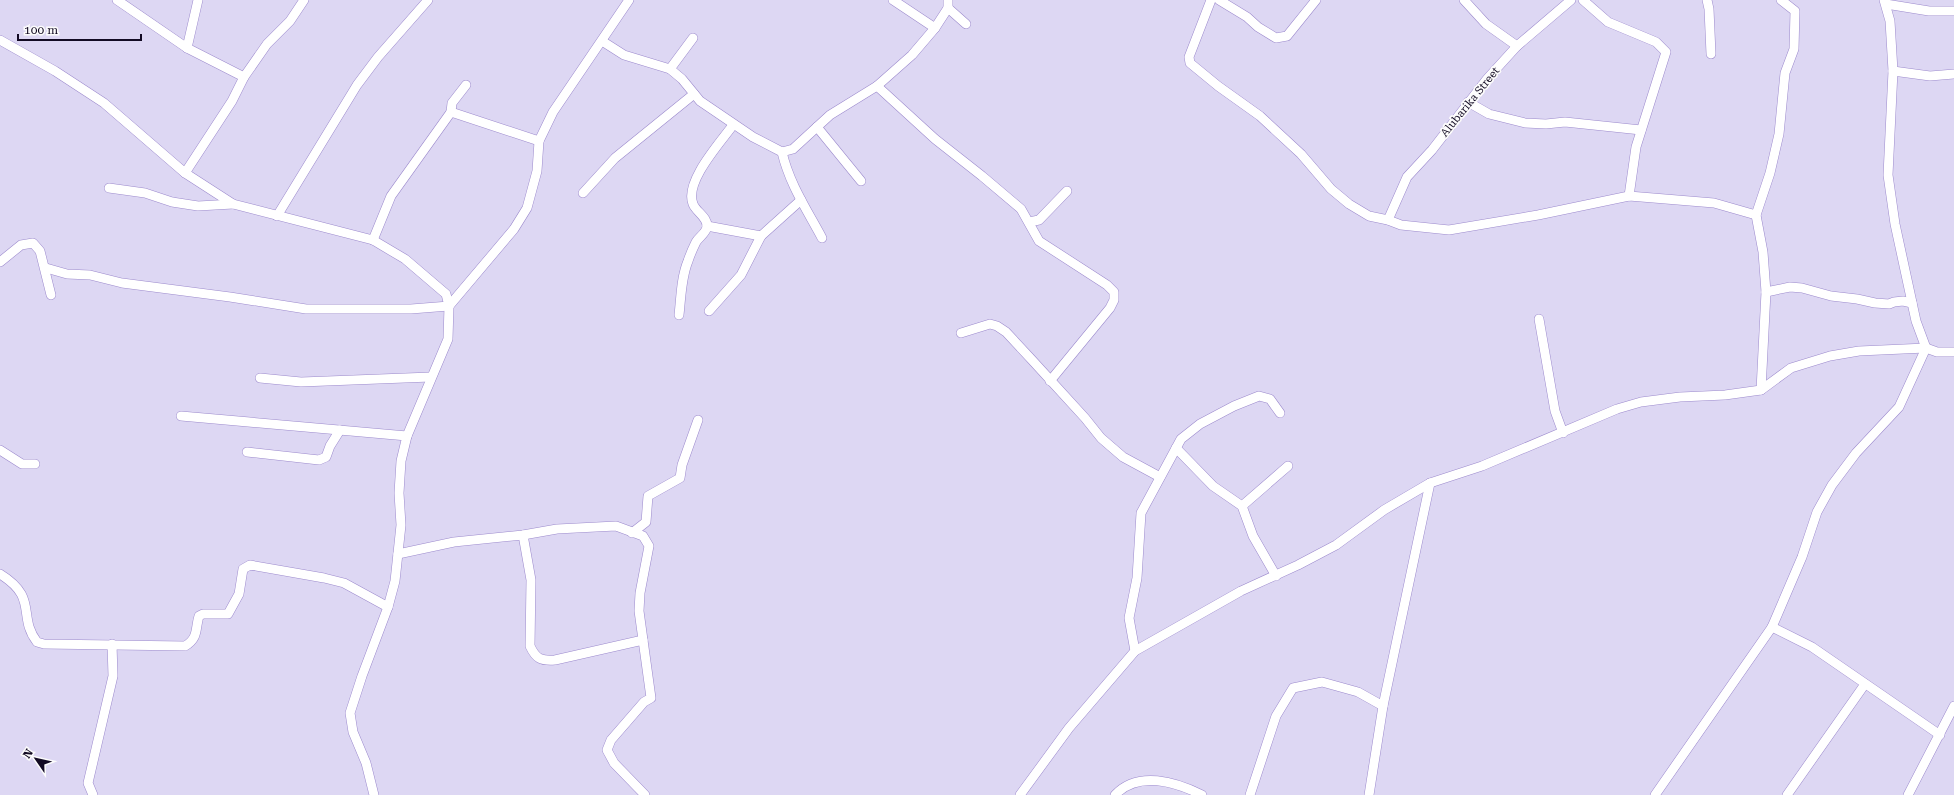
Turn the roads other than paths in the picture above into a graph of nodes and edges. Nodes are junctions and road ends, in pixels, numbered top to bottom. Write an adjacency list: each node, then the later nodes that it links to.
1 (117, 0): 24 (street)
2 (198, 0): 24 (street)
3 (304, 0): 29 (street)
4 (428, 0): 49 (street)
5 (628, 0): 22 (street)
6 (893, 0): 19 (street)
7 (1211, 0): 50 (street)
8 (1218, 0): 9 (street)
9 (1316, 0)
10 (1464, 0): 23 (street)
11 (1571, 0): 23 (street, Alubarika Street)
12 (1584, 0): 37 (street)
13 (1707, 0): 25 (street)
14 (1782, 0): 48 (street)
15 (1885, 2): 17 (street); 27 (street)
16 (948, 4): 18 (street); 19 (street)
17 (1954, 10)
18 (966, 24)
19 (935, 28): 31 (street)
20 (693, 38): 26 (street)
21 (0, 40): 40 (street)
22 (602, 41): 26 (street); 38 (street)
23 (1517, 46): 33 (street, Alubarika Street)
24 (187, 48): 29 (street)
25 (1711, 54)
26 (670, 69): 32 (street)
27 (1892, 71): 28 (street); 60 (street)
28 (1954, 74)
29 (244, 77): 40 (street)
30 (466, 85): 34 (street)
31 (877, 86): 36 (street); 51 (street)
32 (694, 94): 35 (street); 44 (street)
33 (1468, 102): 37 (street); 50 (street, Alubarika Street)
34 (451, 112): 38 (street); 55 (street)
35 (733, 125): 39 (street); 52 (street)
36 (817, 127): 39 (street); 41 (street)
37 (1641, 130): 45 (street)
38 (539, 142): 61 (street)
39 (782, 152): 46 (street)
40 (185, 173): 47 (street)
41 (861, 181)
42 (109, 188): 47 (street)
43 (1067, 191): 51 (street)
44 (583, 193)
45 (1629, 196): 48 (street); 50 (street)
46 (801, 200): 53 (street); 54 (street)
47 (233, 204): 49 (street)
48 (1756, 215): 58 (street)
49 (277, 216): 55 (street)
50 (1388, 220)
51 (1029, 222): 70 (street)
52 (707, 226): 53 (street); 63 (street)
53 (761, 236): 62 (street)
54 (822, 238)
55 (373, 240): 61 (street)
56 (0, 262): 57 (street)
57 (46, 268): 59 (street); 61 (street)
58 (1766, 292): 60 (street); 71 (street)
59 (51, 295)
60 (1912, 303): 66 (street)
61 (449, 306): 68 (street)
62 (709, 311)
63 (679, 315)
64 (1539, 319): 76 (street)
65 (961, 333): 70 (street)
66 (1926, 348): 67 (street); 71 (street); 92 (street)
67 (1954, 352)
68 (431, 377): 69 (street); 77 (street)
69 (260, 378)
70 (1050, 381): 83 (street)
71 (1761, 390): 76 (street)
72 (1280, 413): 78 (street)
73 (181, 416): 75 (street)
74 (698, 420): 86 (street)
75 (340, 430): 77 (street); 80 (street)
76 (1563, 433): 84 (street)
77 (407, 436): 88 (street)
78 (1176, 448): 83 (street); 85 (street)
79 (0, 450): 81 (street)
80 (247, 452)
81 (35, 464)
82 (1288, 466): 85 (street)
83 (1160, 477): 95 (street)
84 (1430, 483): 90 (street); 97 (street)
85 (1242, 506): 90 (street)
86 (632, 532): 87 (street); 93 (street)
87 (523, 535): 88 (street); 93 (street)
88 (398, 554): 91 (street)
89 (0, 574): 94 (street)
90 (1276, 576): 95 (street)
91 (388, 607): 94 (street); 101 (street)
92 (1772, 627): 96 (street); 108 (street)
93 (642, 640): 102 (street)
94 (112, 644): 100 (street)
95 (1134, 651): 103 (street)
96 (1865, 684): 99 (street); 109 (street)
97 (1383, 706): 106 (street); 107 (street)
98 (1954, 706): 99 (street)
99 (1940, 734): 110 (street)
100 (93, 795)
101 (374, 795)
102 (645, 795)
103 (1020, 795)
104 (1115, 795): 105 (street)
105 (1202, 795)
106 (1250, 795)
107 (1370, 795)
108 (1655, 795)
109 (1787, 795)
110 (1908, 795)

